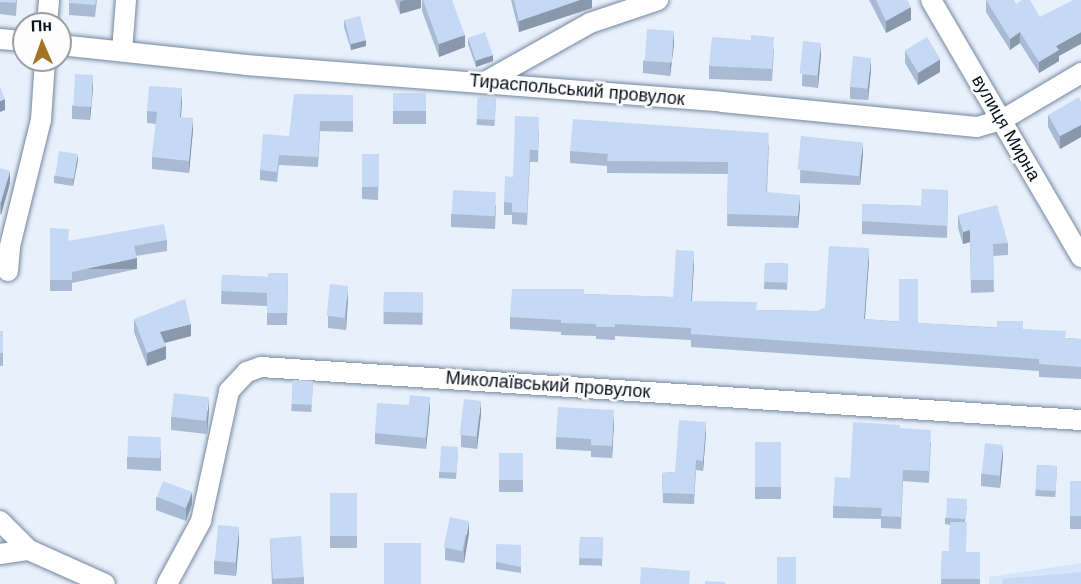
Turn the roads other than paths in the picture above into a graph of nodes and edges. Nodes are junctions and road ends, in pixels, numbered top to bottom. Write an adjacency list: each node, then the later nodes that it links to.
1 (126, 0): 5 (street)
2 (658, 0): 8 (street)
3 (931, 0): 9 (street, вулиця Мирна)
4 (72, 46): 5 (street, Тираспольський провулок)
5 (122, 51): 8 (street, Тираспольський провулок)
6 (44, 72): 11 (street)
7 (1081, 73): 9 (street, Тираспольський провулок)
8 (485, 82): 9 (street, Тираспольський провулок)
9 (1002, 120): 10 (street, вулиця Мирна)
10 (1081, 257)
11 (8, 271)
12 (1081, 420): 17 (street, Миколаївський провулок)
13 (0, 521): 14 (street)
14 (29, 550): 15 (street); 16 (street)
15 (0, 554)
16 (105, 584)
17 (167, 584)

